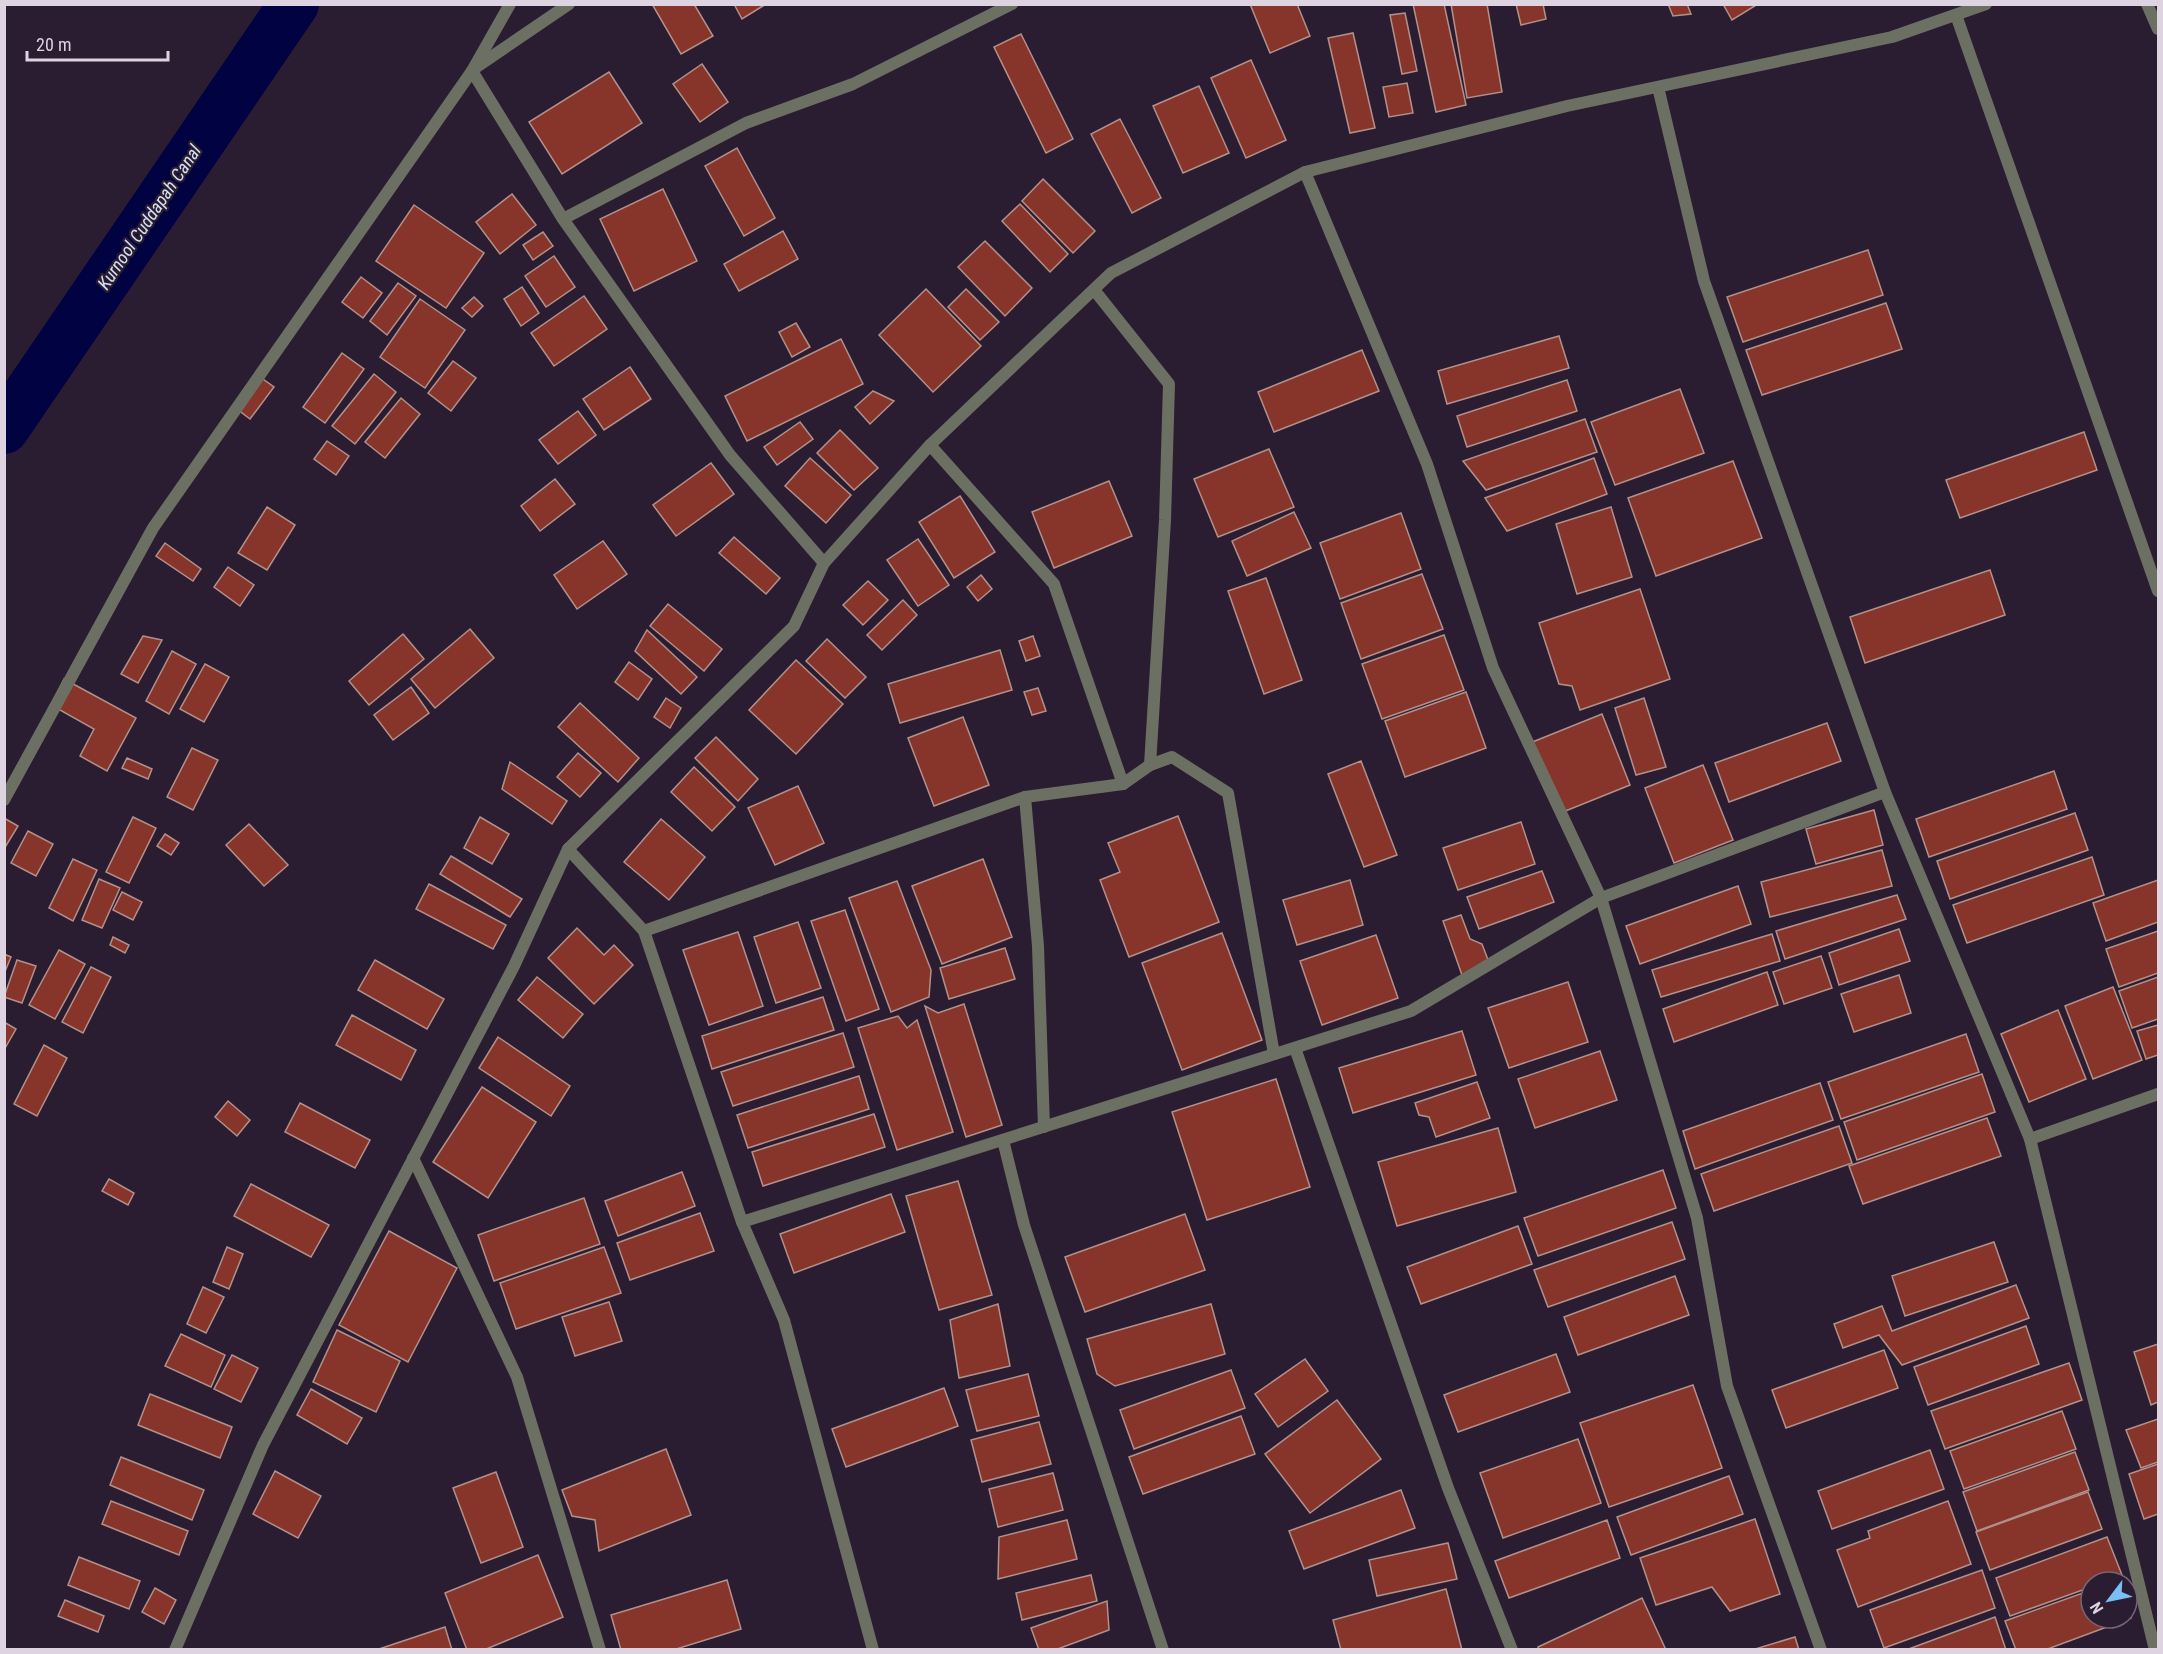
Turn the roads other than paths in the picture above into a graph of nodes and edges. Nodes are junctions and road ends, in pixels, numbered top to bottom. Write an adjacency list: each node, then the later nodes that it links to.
1 (510, 4): 8 (street)
2 (569, 4): 8 (street)
3 (1012, 4): 11 (street)
4 (1986, 4): 6 (street)
5 (2147, 4): 7 (street)
6 (1956, 15): 9 (street); 15 (street)
7 (2158, 29)
8 (472, 70): 11 (street); 20 (street)
9 (1658, 87): 10 (street); 18 (street)
10 (1305, 172): 12 (street); 22 (street)
11 (563, 219): 14 (street)
12 (1095, 291): 13 (street); 16 (street)
13 (930, 445): 14 (street); 17 (street)
14 (824, 563): 21 (street)
15 (2158, 591)
16 (1150, 765): 17 (street); 25 (street)
17 (1123, 784): 19 (street)
18 (1885, 792): 22 (street); 28 (street)
19 (1025, 797): 23 (street); 27 (street)
20 (4, 800)
21 (568, 849): 23 (street); 30 (street)
22 (1602, 898): 24 (street); 37 (street)
23 (644, 931): 31 (street)
24 (1294, 1048): 25 (street); 36 (street)
25 (1274, 1054): 27 (street)
26 (2158, 1094): 28 (street)
27 (1044, 1127): 29 (street)
28 (2030, 1139): 38 (street)
29 (1003, 1140): 31 (street); 35 (street)
30 (413, 1158): 32 (street); 33 (street)
31 (742, 1222): 34 (street)
32 (175, 1650)
33 (600, 1650)
34 (873, 1650)
35 (1163, 1650)
36 (1512, 1650)
37 (1821, 1650)
38 (2155, 1650)

